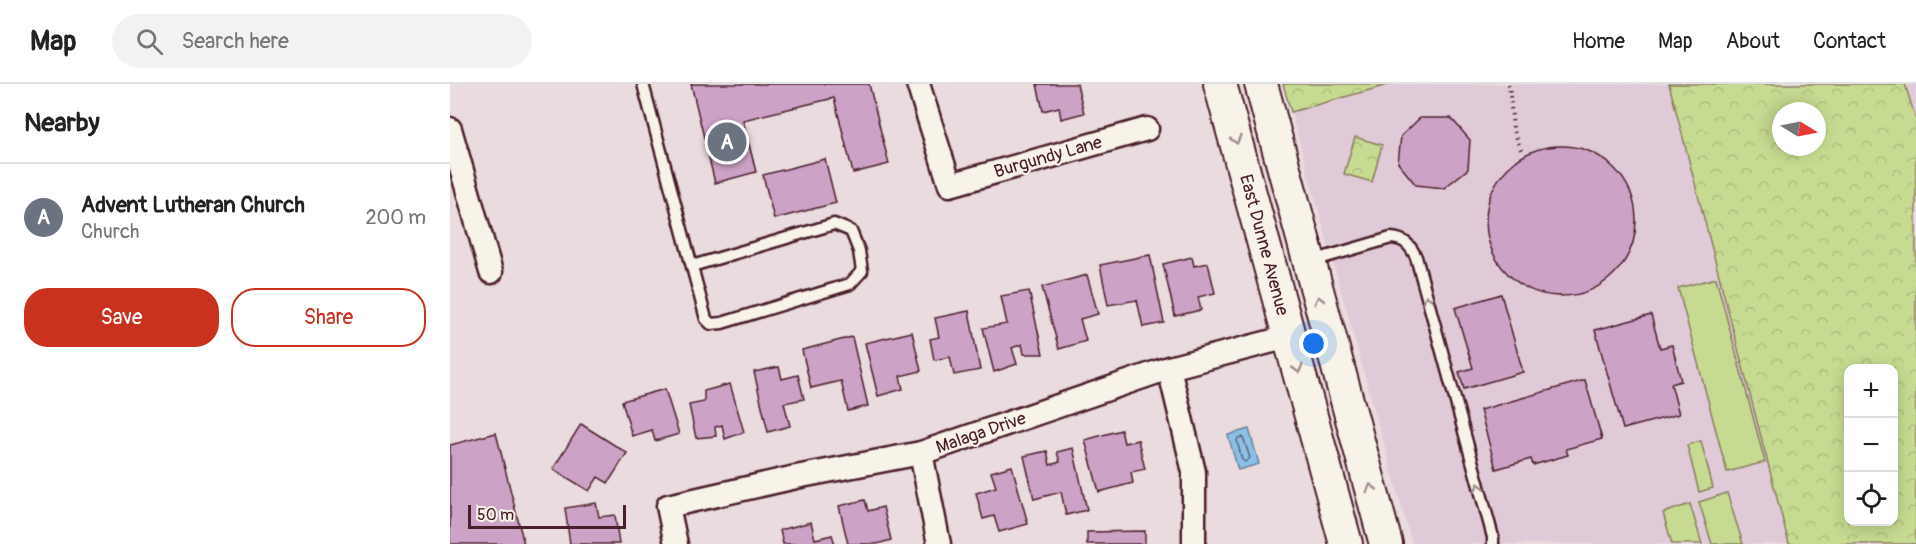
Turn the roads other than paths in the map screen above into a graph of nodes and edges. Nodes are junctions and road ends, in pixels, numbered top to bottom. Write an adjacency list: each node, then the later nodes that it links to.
1 (643, 84): 8 (lane)
2 (918, 84): 6 (street, Burgundy Lane)
3 (1220, 84): 10 (main road, East Dunne Avenue, one-way to 10)
4 (1261, 84): 7 (main road)
5 (450, 129): 9 (street)
6 (1147, 129)
7 (1308, 262): 19 (main road, one-way to 7); 20 (lane, one-way to 7)
8 (692, 266): 8 (lane)
9 (491, 272)
10 (1288, 337): 11 (street, Malaga Drive); 12 (main road, East Dunne Avenue, one-way to 12)
11 (1169, 368): 13 (street, Malaga Drive); 16 (street)
12 (1307, 404): 17 (main road, East Dunne Avenue); 18 (main road)
13 (921, 453): 14 (street, Malaga Drive); 15 (street)
14 (676, 544)
15 (939, 544)
16 (1194, 544)
17 (1346, 544)
18 (1364, 544)
19 (1386, 544)
20 (1493, 544)

